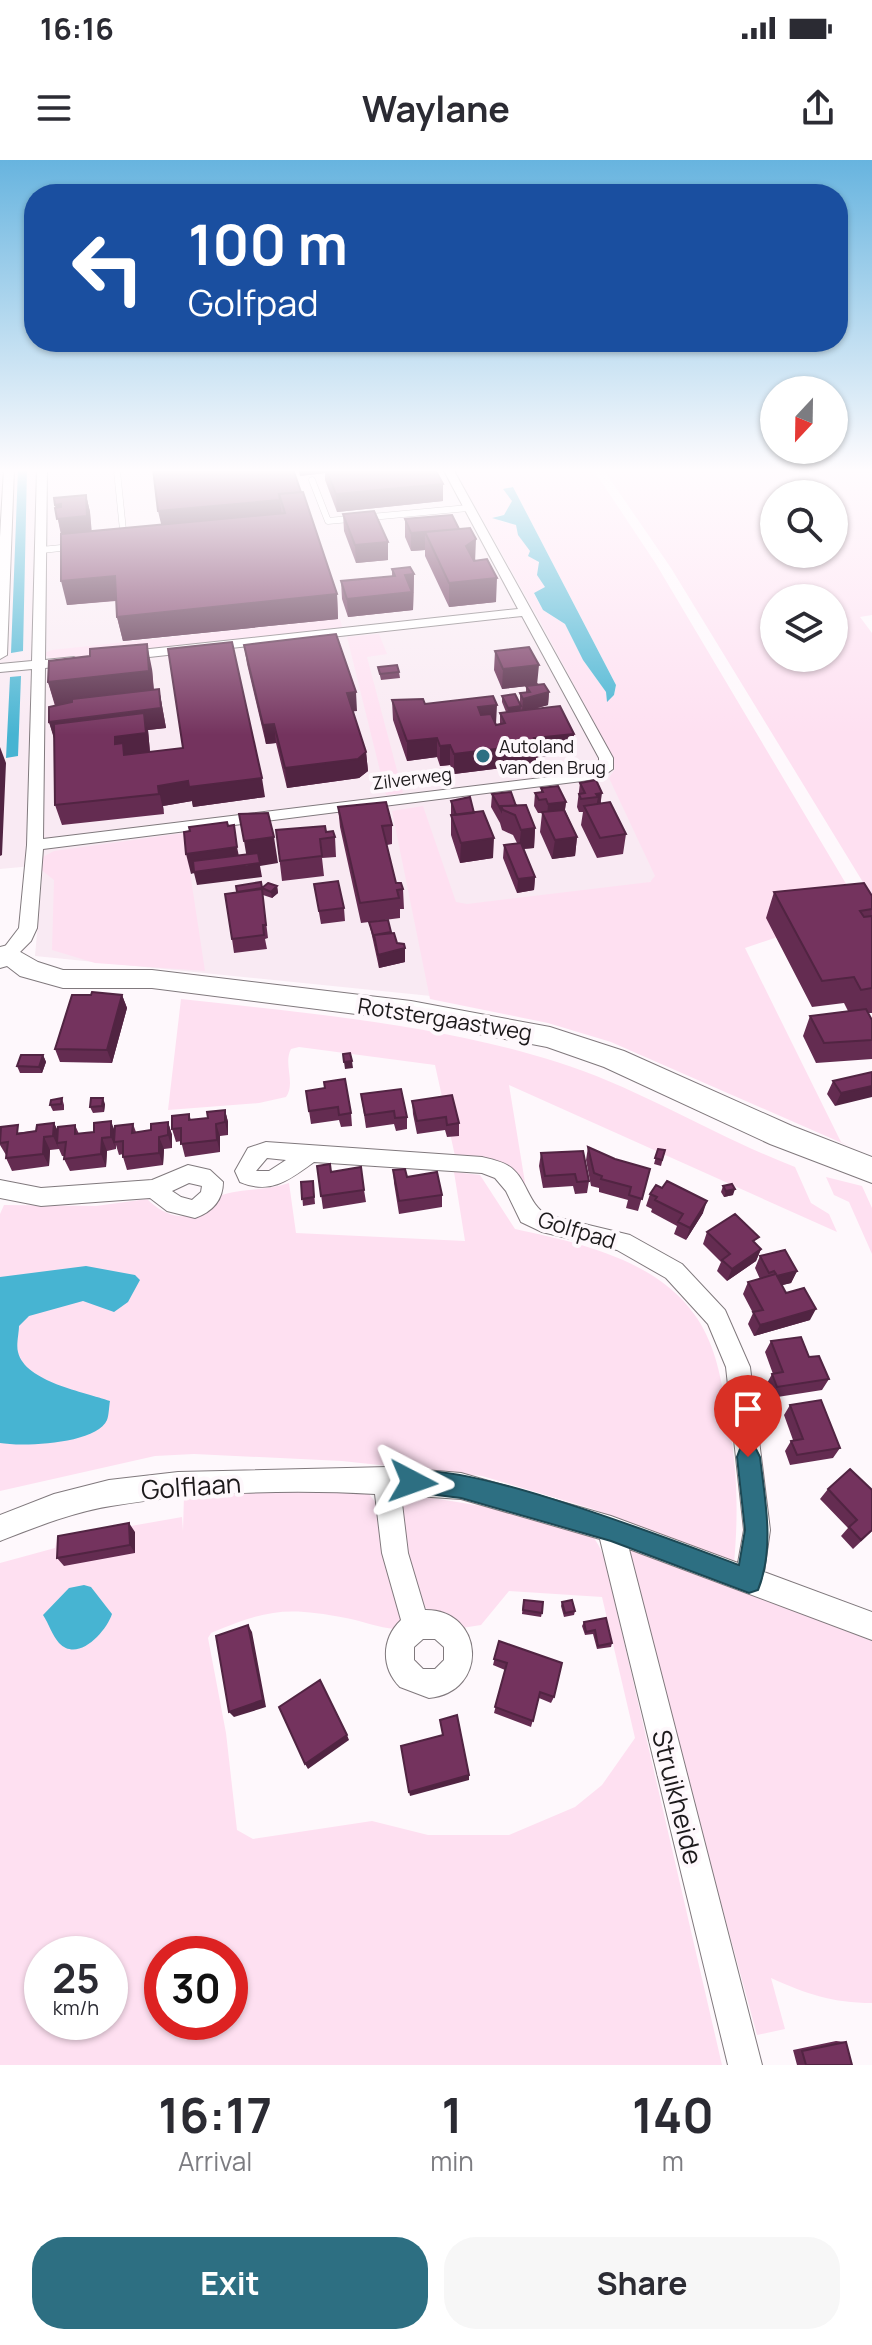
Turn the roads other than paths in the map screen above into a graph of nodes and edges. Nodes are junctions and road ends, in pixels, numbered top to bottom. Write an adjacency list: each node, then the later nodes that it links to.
1 (3, 558): 5 (street)
2 (41, 558): 6 (street)
3 (497, 558): 4 (street)
4 (528, 612): 6 (street); 8 (street, Zilverweg)
5 (0, 655)
6 (36, 666): 7 (street); 8 (street)
7 (0, 668)
8 (35, 845): 9 (street)
9 (4, 957): 11 (street, Rotstergaastweg)
10 (309, 1154): 17 (street, Golfpad)
11 (872, 1170)
12 (0, 1189): 13 (street)
13 (154, 1189)
14 (388, 1480): 15 (street, Golflaan); 16 (street, Golflaan); 18 (street)
15 (0, 1528)
16 (611, 1529): 17 (street, Golflaan); 20 (street, Struikheide)
17 (749, 1581): 19 (street, Golflaan)
18 (416, 1624)
19 (872, 1626)
20 (745, 2065)

